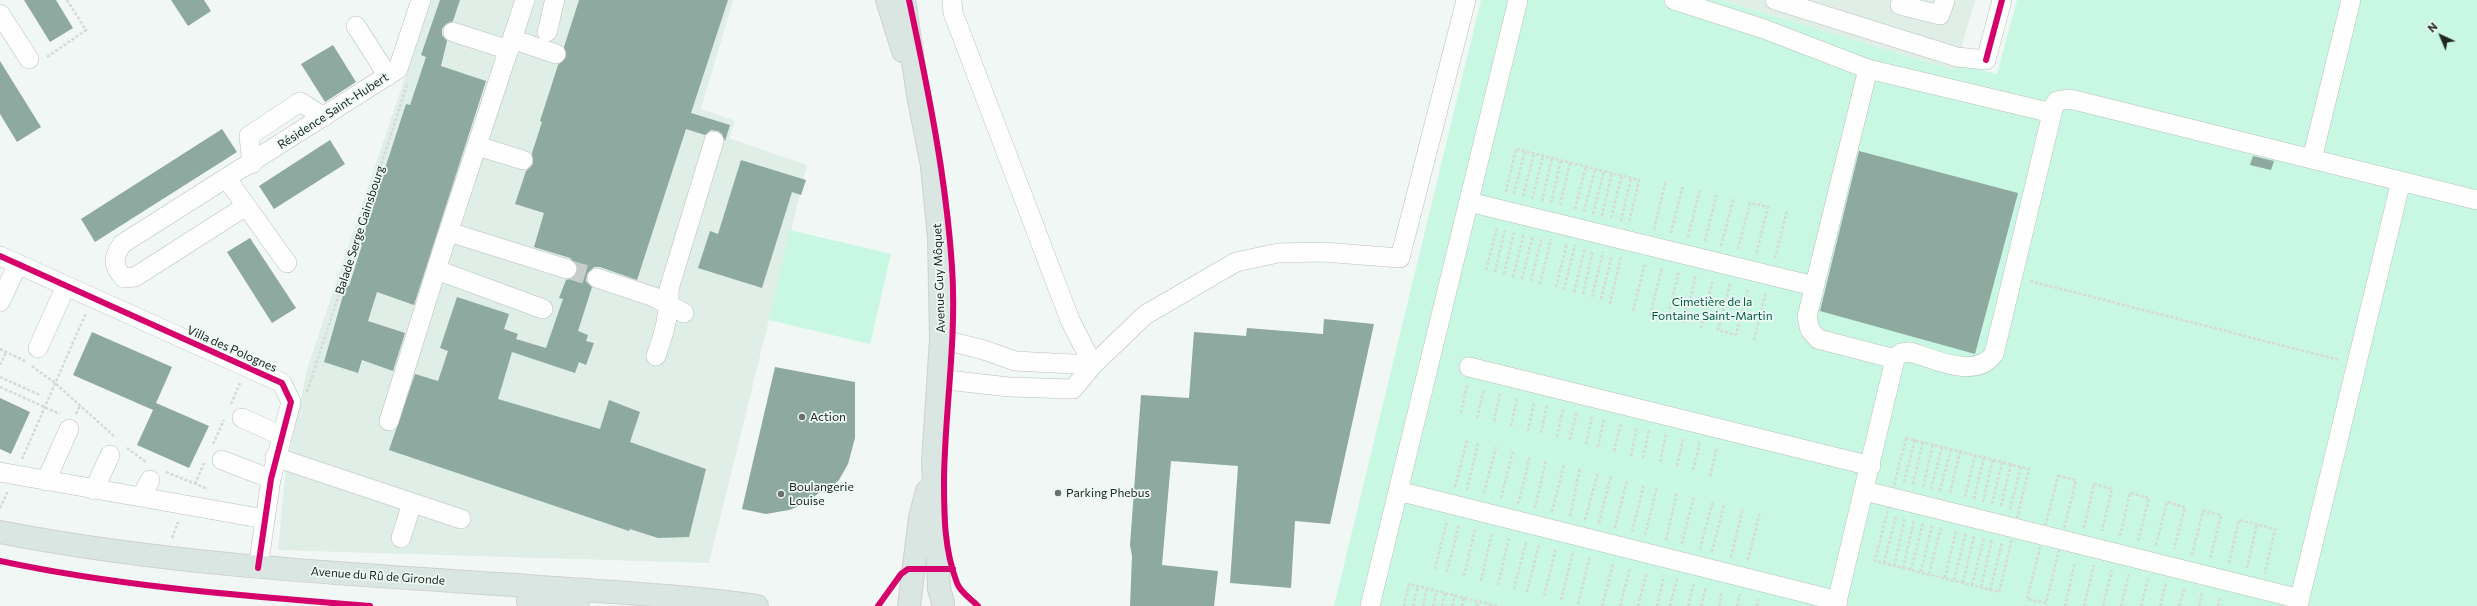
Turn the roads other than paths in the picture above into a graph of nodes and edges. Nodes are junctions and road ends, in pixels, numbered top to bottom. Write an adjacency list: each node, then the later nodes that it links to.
1 (421, 0): 23 (street, Résidence Saint-Hubert)
2 (526, 0): 19 (street)
3 (555, 0): 18 (street)
4 (887, 0): 24 (main road, Avenue Guy Môquet)
5 (904, 0): 24 (main road, Avenue Guy Môquet)
6 (952, 0): 53 (street)
7 (1466, 0): 53 (street)
8 (1518, 0): 35 (street)
9 (1674, 0): 22 (street)
10 (1777, 0): 12 (street)
11 (1945, 0): 14 (street)
12 (2002, 0)
13 (2351, 0): 29 (street)
14 (1900, 4)
15 (0, 14): 21 (street)
16 (356, 26): 23 (street)
17 (453, 32): 19 (street)
18 (547, 32)
19 (510, 45): 20 (street); 28 (street)
20 (556, 54)
21 (29, 59)
22 (1868, 69): 25 (street); 45 (street)
23 (388, 76): 26 (street, Résidence Saint-Hubert)
24 (918, 96): 49 (main road, Avenue Guy Môquet)
25 (2052, 113): 29 (street); 52 (street)
26 (324, 117): 31 (street, Résidence Saint-Hubert); 31 (street)
27 (714, 142): 48 (street)
28 (477, 146): 30 (street); 37 (street)
29 (2312, 159): 33 (street)
30 (523, 160)
31 (252, 164): 32 (street, Résidence Saint-Hubert)
32 (227, 179): 36 (street); 36 (street, Résidence Saint-Hubert)
33 (2401, 181): 34 (street); 78 (street)
34 (2477, 200)
35 (1469, 202): 45 (street); 69 (street)
36 (246, 206): 39 (street)
37 (449, 232): 41 (street); 42 (street)
38 (0, 256): 40 (street, Villa des Polognes)
39 (287, 263)
40 (18, 264): 44 (street, Villa des Polognes); 46 (street)
41 (567, 269)
42 (437, 270): 47 (street); 57 (street)
43 (597, 278): 48 (street)
44 (66, 286): 50 (street); 59 (street, Villa des Polognes)
45 (1814, 286): 52 (street)
46 (0, 302)
47 (543, 309)
48 (677, 309): 51 (street)
49 (941, 339): 53 (street); 54 (main road, Avenue Guy Môquet)
50 (38, 348)
51 (656, 356)
52 (1896, 359): 64 (street)
53 (1093, 365): 54 (street)
54 (938, 379): 63 (main road, Avenue Guy Môquet)
55 (1589, 396): 64 (street)
56 (242, 418): 59 (street)
57 (389, 421)
58 (68, 423): 67 (street)
59 (282, 436): 61 (street, Villa des Polognes)
60 (116, 445): 68 (street)
61 (276, 457): 66 (street, Villa des Polognes); 71 (street)
62 (222, 460): 66 (street)
63 (933, 462): 80 (main road, Avenue Guy Môquet); 83 (main road, Avenue Guy Môquet)
64 (1871, 466): 70 (street)
65 (7, 474): 67 (street)
66 (271, 479): 72 (street, Villa des Polognes)
67 (46, 481): 68 (street)
68 (94, 490): 72 (street)
69 (1398, 491): 79 (street); 84 (street)
70 (1865, 491): 78 (street); 79 (street)
71 (412, 503): 73 (street); 75 (street)
72 (265, 519): 77 (street, Villa des Polognes)
73 (461, 519)
74 (0, 532): 77 (main road, Avenue du Rû de Gironde)
75 (401, 538)
76 (0, 544): 81 (main road, Avenue du Rû de Gironde)
77 (258, 568): 82 (main road, Avenue du Rû de Gironde)
78 (2299, 602)
79 (1837, 603)
80 (946, 605): 83 (main road)
81 (578, 606)
82 (757, 606)
83 (910, 606)
84 (1370, 606)

